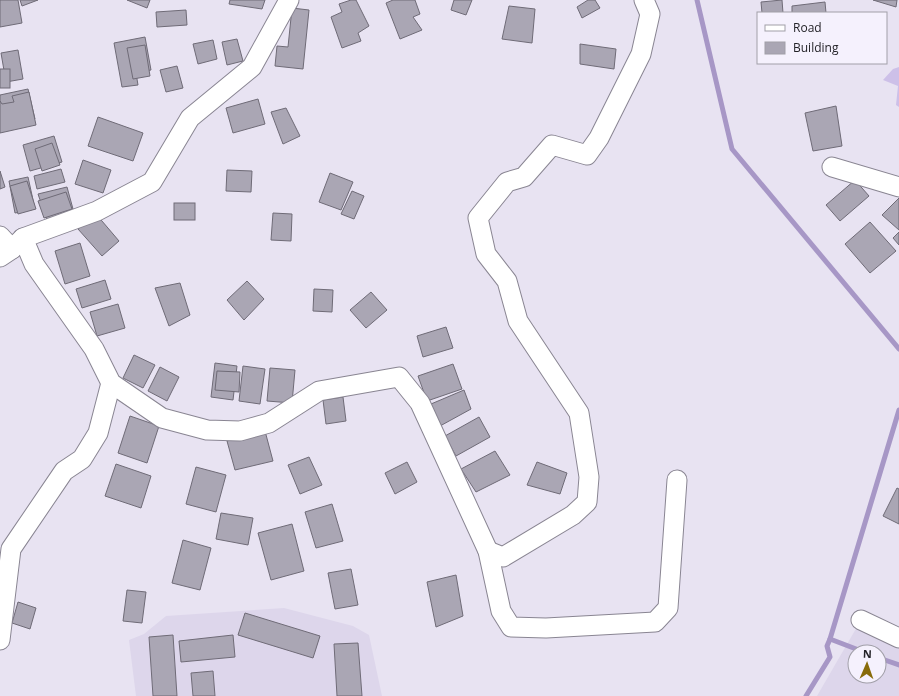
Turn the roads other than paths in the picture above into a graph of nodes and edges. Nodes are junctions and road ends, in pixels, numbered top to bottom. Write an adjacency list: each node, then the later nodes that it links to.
1 (289, 0): 5 (street)
2 (644, 0): 8 (street)
3 (832, 167): 4 (street)
4 (899, 187)
5 (9, 245): 6 (street)
6 (111, 383): 8 (street); 11 (street)
7 (677, 480): 8 (street)
8 (488, 551)
9 (861, 620): 10 (street)
10 (899, 638)
11 (0, 640)

